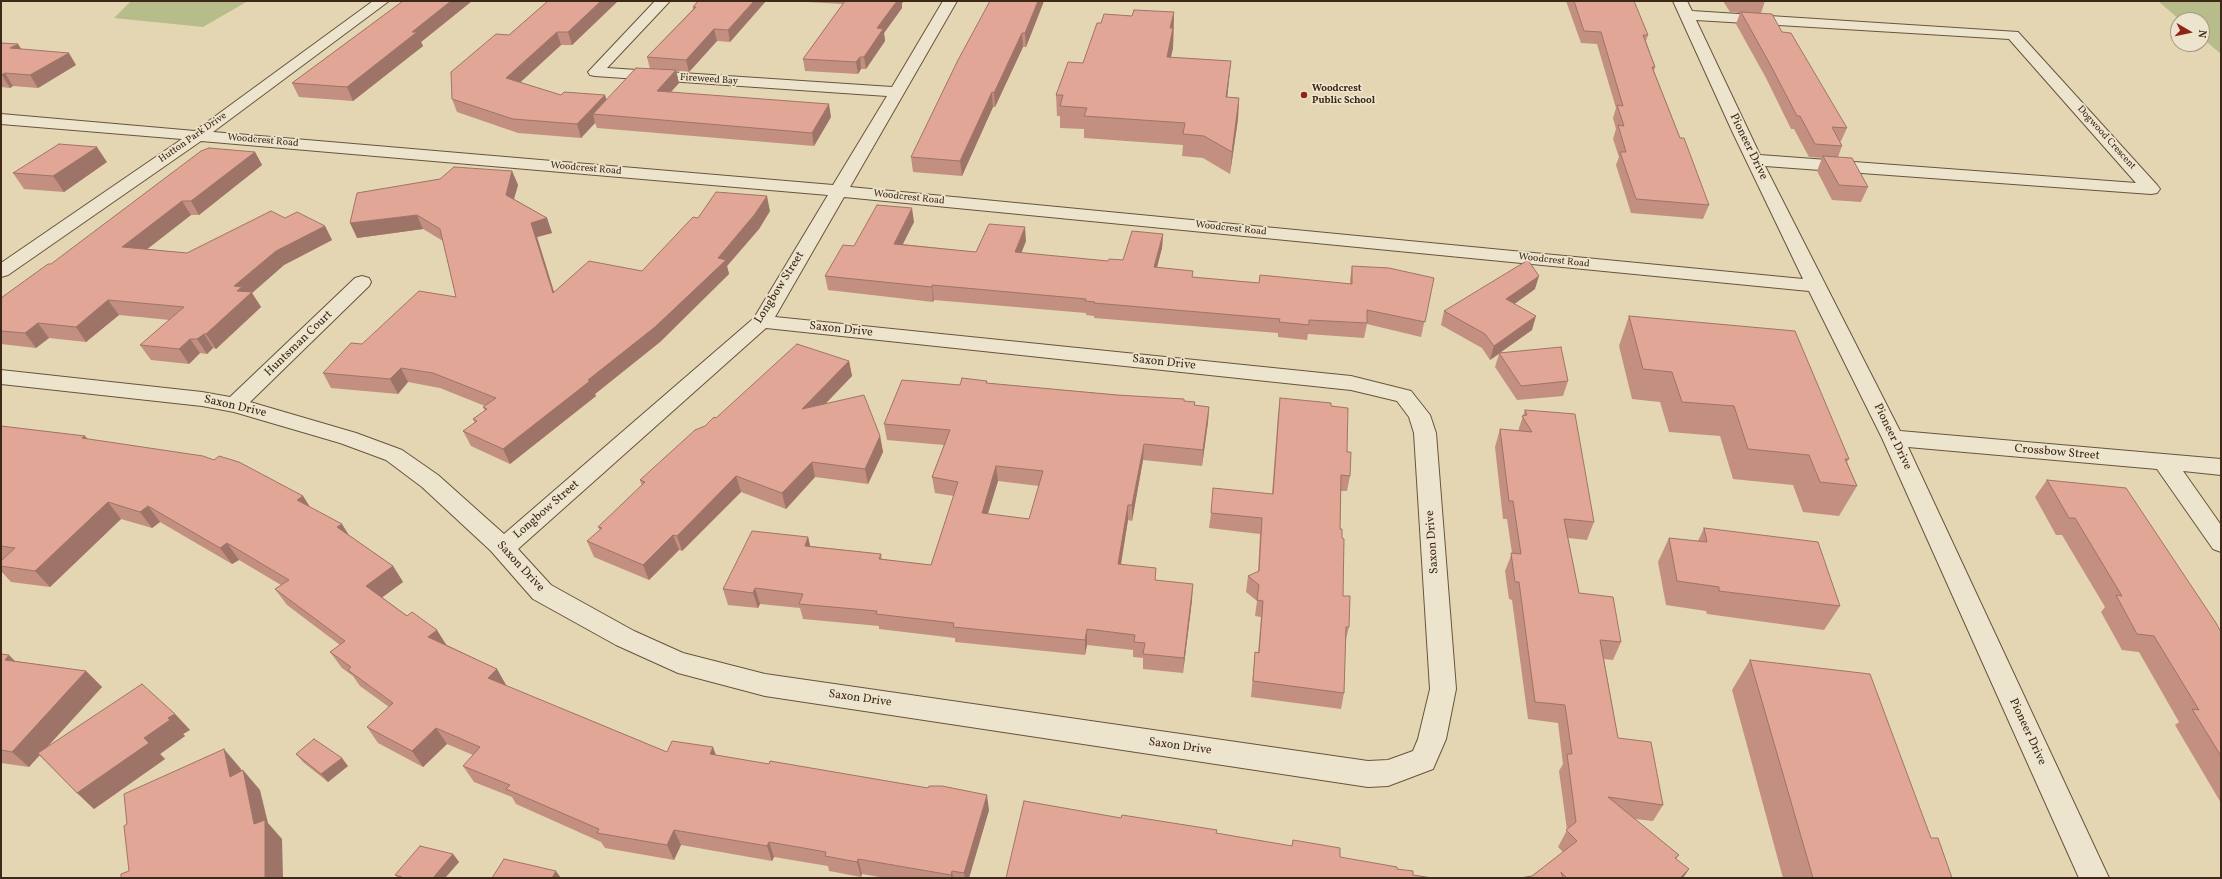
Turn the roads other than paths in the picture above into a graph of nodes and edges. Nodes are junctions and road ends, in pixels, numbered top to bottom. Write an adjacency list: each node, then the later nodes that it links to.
1 (382, 1): 8 (street, Hutton Park Drive)
2 (664, 1): 6 (street, Fireweed Bay)
3 (950, 1): 6 (street, Longbow Street)
4 (1680, 1): 5 (street, Pioneer Drive)
5 (1686, 15): 9 (street, Pioneer Drive); 9 (street, Dogwood Crescent)
6 (897, 92): 10 (street, Longbow Street)
7 (1, 118): 8 (street, Woodcrest Road)
8 (198, 136): 10 (street, Woodcrest Road); 11 (street, Hutton Park Drive)
9 (1754, 160): 13 (street, Pioneer Drive)
10 (839, 191): 13 (street, Woodcrest Road); 14 (street, Longbow Street)
11 (1, 271)
12 (362, 282): 16 (street, Huntsman Court)
13 (1816, 286): 17 (street, Pioneer Drive)
14 (762, 322): 21 (street, Longbow Street); 21 (street, Saxon Drive)
15 (1, 378): 16 (street, Saxon Drive)
16 (235, 405): 21 (street, Saxon Drive)
17 (1893, 438): 18 (street, Crossbow Street); 22 (street, Pioneer Drive)
18 (2164, 462): 19 (street, Crossbow Street); 20 (street)
19 (2221, 467)
20 (2221, 543)
21 (504, 548)
22 (2094, 878)

